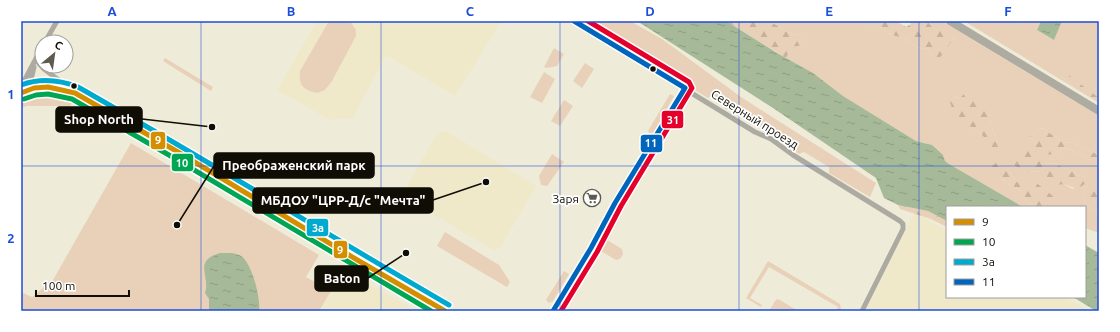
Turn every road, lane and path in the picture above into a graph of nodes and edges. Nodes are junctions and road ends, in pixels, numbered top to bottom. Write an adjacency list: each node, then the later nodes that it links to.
1 (57, 21): 4 (street)
2 (574, 21): 10 (street, Северный проезд)
3 (950, 21): 14 (main road)
4 (50, 34)
5 (34, 64): 8 (street)
6 (34, 68): 11 (street)
7 (50, 74): 13 (street)
8 (26, 78): 9 (street); 11 (street)
9 (21, 87)
10 (685, 88): 16 (street); 17 (street, Северный проезд)
11 (29, 89): 12 (street); 13 (street)
12 (21, 93)
13 (75, 93): 15 (street)
14 (1099, 112)
15 (445, 311)
16 (553, 311)
17 (862, 311)

